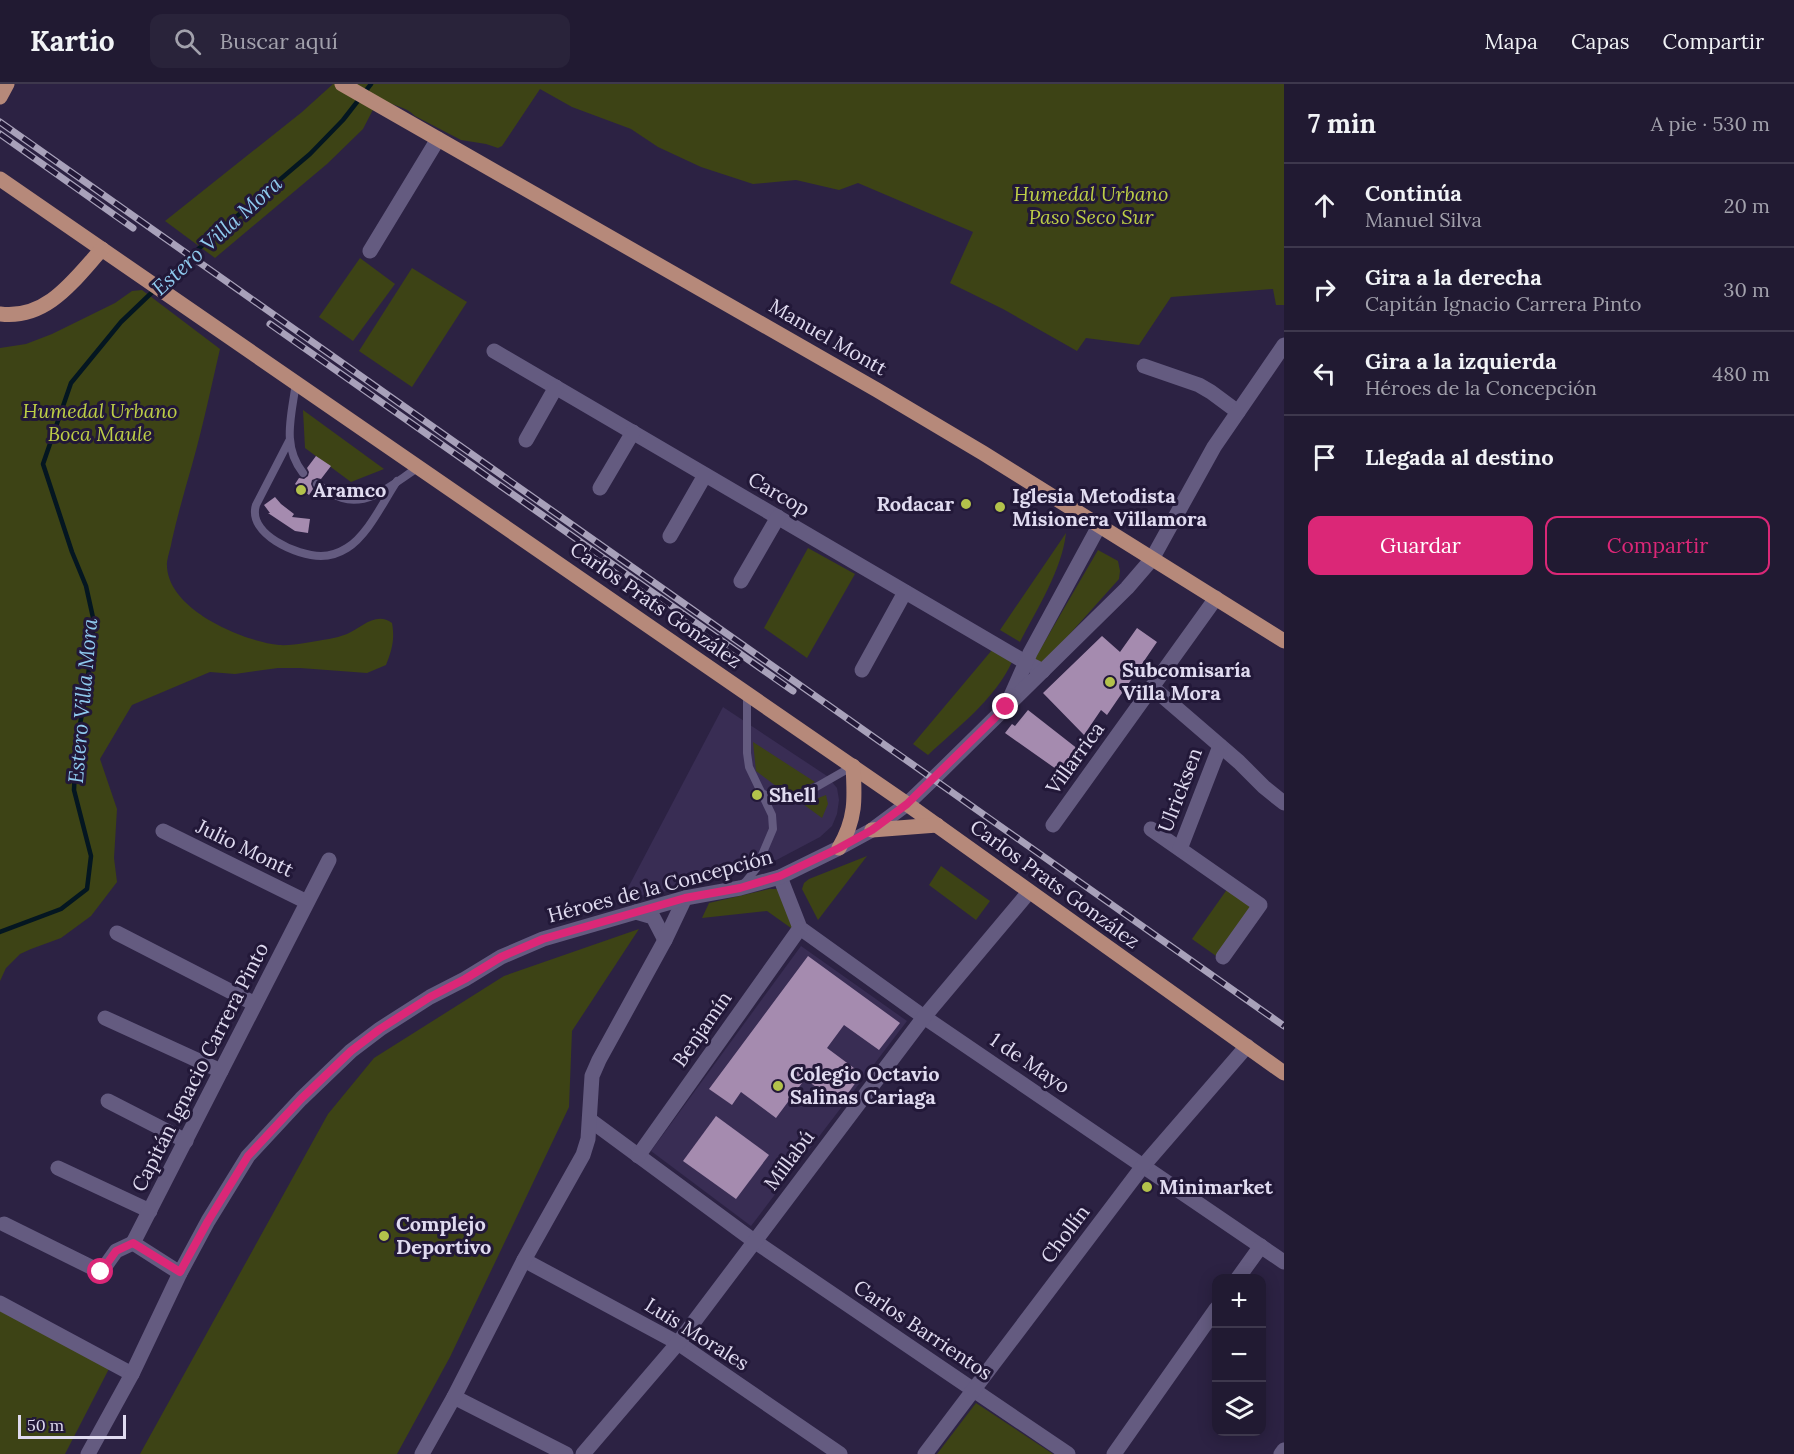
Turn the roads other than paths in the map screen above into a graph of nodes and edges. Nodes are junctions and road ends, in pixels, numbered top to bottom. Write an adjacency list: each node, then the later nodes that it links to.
1 (346, 86): 2 (main road, Manuel Montt)
2 (438, 139): 5 (street); 23 (main road, Manuel Montt)
3 (0, 179): 4 (main road, Carlos Prats González)
4 (102, 249): 6 (main road); 10 (main road, Carlos Prats González)
5 (370, 251)
6 (0, 314)
7 (1284, 345): 12 (street, Héroes de la Concepción)
8 (494, 351): 11 (street, Carcop)
9 (1144, 366): 12 (street)
10 (296, 382): 15 (lane); 16 (main road, Carlos Prats González)
11 (556, 387): 13 (street, Carcop); 14 (street)
12 (1238, 412): 25 (street, Héroes de la Concepción)
13 (633, 432): 18 (street, Carcop); 21 (street)
14 (526, 440)
15 (289, 441): 17 (lane); 19 (lane)
16 (418, 467): 19 (lane); 34 (main road, Carlos Prats González)
17 (303, 473)
18 (705, 475): 22 (street, Carcop); 24 (street)
19 (397, 481): 20 (lane)
20 (317, 484)
21 (600, 488)
22 (778, 517): 26 (street); 27 (street, Carcop)
23 (1099, 526): 25 (main road, Manuel Montt); 30 (street, Héroes de la Concepción)
24 (670, 536)
25 (1152, 559): 28 (main road, Manuel Montt); 32 (street, Héroes de la Concepción)
26 (741, 581)
27 (905, 592): 30 (street, Carcop); 31 (street)
28 (1216, 598): 29 (main road, Manuel Montt); 33 (street, Villarrica)
29 (1284, 641)
30 (1025, 662): 32 (street, Carcop); 35 (street, Héroes de la Concepción)
31 (862, 670)
32 (1044, 671): 35 (street, Héroes de la Concepción)
33 (1152, 687): 36 (street, Ulricksen); 42 (street, Villarrica)
34 (747, 694): 37 (main road, Carlos Prats González); 38 (lane)
35 (1006, 707): 40 (street, Héroes de la Concepción)
36 (1220, 746): 39 (street, Ulricksen); 47 (street, Ulricksen)
37 (853, 766): 38 (lane); 40 (main road, Carlos Prats González); 46 (main road)
38 (760, 792): 50 (lane)
39 (1284, 803)
40 (907, 804): 41 (main road, Carlos Prats González); 44 (street, Héroes de la Concepción)
41 (938, 825): 44 (main road); 51 (main road, Carlos Prats González)
42 (1053, 825)
43 (1151, 829): 47 (street)
44 (872, 830): 46 (street, Héroes de la Concepción)
45 (164, 831): 53 (street, Julio Montt)
46 (839, 848): 49 (street, Héroes de la Concepción)
47 (1180, 849): 58 (street)
48 (329, 860): 53 (street, Capitán Ignacio Carrera Pinto)
49 (780, 876): 50 (street, Héroes de la Concepción); 55 (street)
50 (740, 888): 52 (street, Héroes de la Concepción)
51 (1029, 892): 60 (street, Millabú); 62 (main road, Carlos Prats González)
52 (685, 898): 54 (street, Héroes de la Concepción); 57 (street)
53 (307, 902): 59 (street, Capitán Ignacio Carrera Pinto)
54 (636, 912): 57 (street); 78 (street, Héroes de la Concepción)
55 (800, 928): 60 (street, 1 de Mayo); 68 (street, Benjamín)
56 (117, 933): 59 (street)
57 (665, 940): 66 (street)
58 (1222, 957)
59 (255, 1004): 63 (street, Capitán Ignacio Carrera Pinto)
60 (924, 1017): 69 (street, 1 de Mayo); 73 (street, Millabú)
61 (105, 1018): 63 (street)
62 (1247, 1046): 64 (main road, Carlos Prats González); 69 (street, Chollín)
63 (221, 1071): 67 (street, Capitán Ignacio Carrera Pinto)
64 (1284, 1073)
65 (108, 1101): 67 (street)
66 (590, 1120): 68 (street, Carlos Barrientos); 76 (street)
67 (186, 1141): 71 (street, Capitán Ignacio Carrera Pinto)
68 (638, 1156): 73 (street, Carlos Barrientos)
69 (1143, 1166): 75 (street, 1 de Mayo); 84 (street, Chollín)
70 (58, 1168): 71 (street)
71 (150, 1211): 74 (street, Capitán Ignacio Carrera Pinto)
72 (4, 1224): 74 (street)
73 (754, 1241): 82 (street, Millabú); 84 (street, Carlos Barrientos)
74 (133, 1243): 78 (street)
75 (1261, 1246): 77 (street, 1 de Mayo); 79 (street)
76 (525, 1260): 82 (street, Luis Morales); 85 (street)
77 (1284, 1262)
78 (180, 1272): 83 (street, Héroes de la Concepción)
79 (1241, 1274)
80 (0, 1303): 83 (street)
81 (1212, 1315): 93 (street)
82 (678, 1343): 89 (street, Millabú); 90 (street, Luis Morales)
83 (132, 1374): 86 (street, Héroes de la Concepción)
84 (974, 1390): 91 (street, Chollín); 92 (street, Carlos Barrientos)
85 (454, 1397): 87 (street); 88 (street)
86 (88, 1454)
87 (422, 1454)
88 (566, 1454)
89 (583, 1454)
90 (840, 1454)
91 (925, 1454)
92 (1068, 1454)
93 (1114, 1454)

